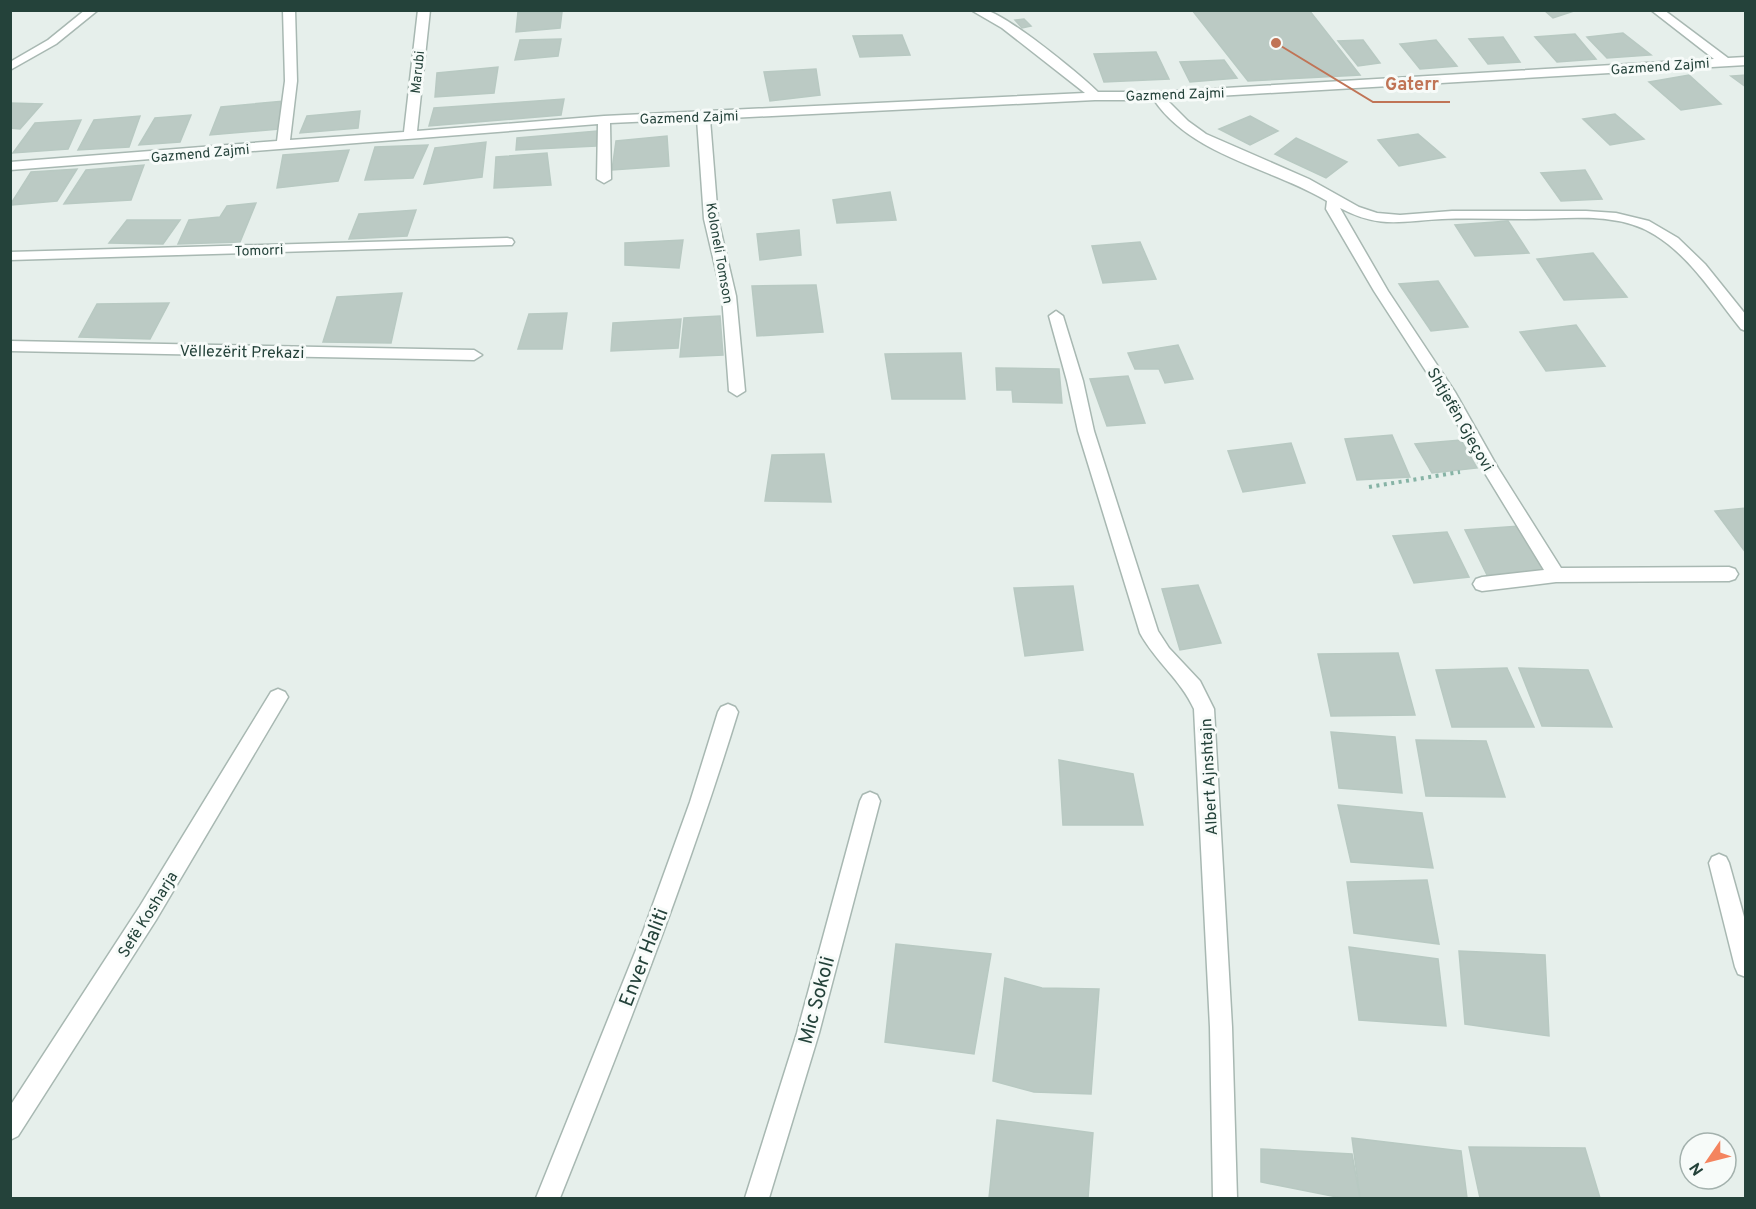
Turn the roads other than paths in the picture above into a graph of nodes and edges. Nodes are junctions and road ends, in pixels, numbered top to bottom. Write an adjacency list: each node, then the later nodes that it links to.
1 (93, 10): 10 (street)
2 (289, 10): 16 (street)
3 (423, 10): 15 (street, Marubi)
4 (976, 10): 7 (street)
5 (996, 10): 7 (street)
6 (1656, 10): 9 (street)
7 (1006, 25): 11 (street)
8 (1746, 61): 9 (street, Gazmend Zajmi)
9 (1725, 62): 12 (street, Gazmend Zajmi)
10 (10, 67)
11 (1095, 96): 12 (street, Gazmend Zajmi); 13 (street, Gazmend Zajmi)
12 (1158, 96): 19 (street)
13 (703, 116): 14 (street, Gazmend Zajmi); 26 (street, Koloneli Tomson)
14 (604, 120): 15 (street, Gazmend Zajmi); 18 (street)
15 (410, 134): 16 (street, Gazmend Zajmi)
16 (283, 146): 17 (street, Gazmend Zajmi)
17 (10, 166)
18 (603, 179)
19 (1336, 198): 23 (street); 28 (street, Shtjefën Gjeçovi)
20 (507, 242): 21 (street, Tomorri)
21 (10, 256)
22 (1056, 316): 38 (street, Albert Ajnshtajn)
23 (1746, 326)
24 (10, 346): 25 (street, Vëllezërit Prekazi)
25 (474, 356)
26 (737, 391)
27 (1729, 574): 28 (street)
28 (1556, 575): 29 (street)
29 (1482, 584)
30 (278, 697): 35 (street, Sefë Kosharja)
31 (728, 712): 36 (street, Enver Haliti)
32 (870, 801): 37 (street, Mic Sokoli)
33 (1719, 863): 34 (street)
34 (1746, 967)
35 (10, 1128)
36 (548, 1198)
37 (757, 1198)
38 (1225, 1198)

